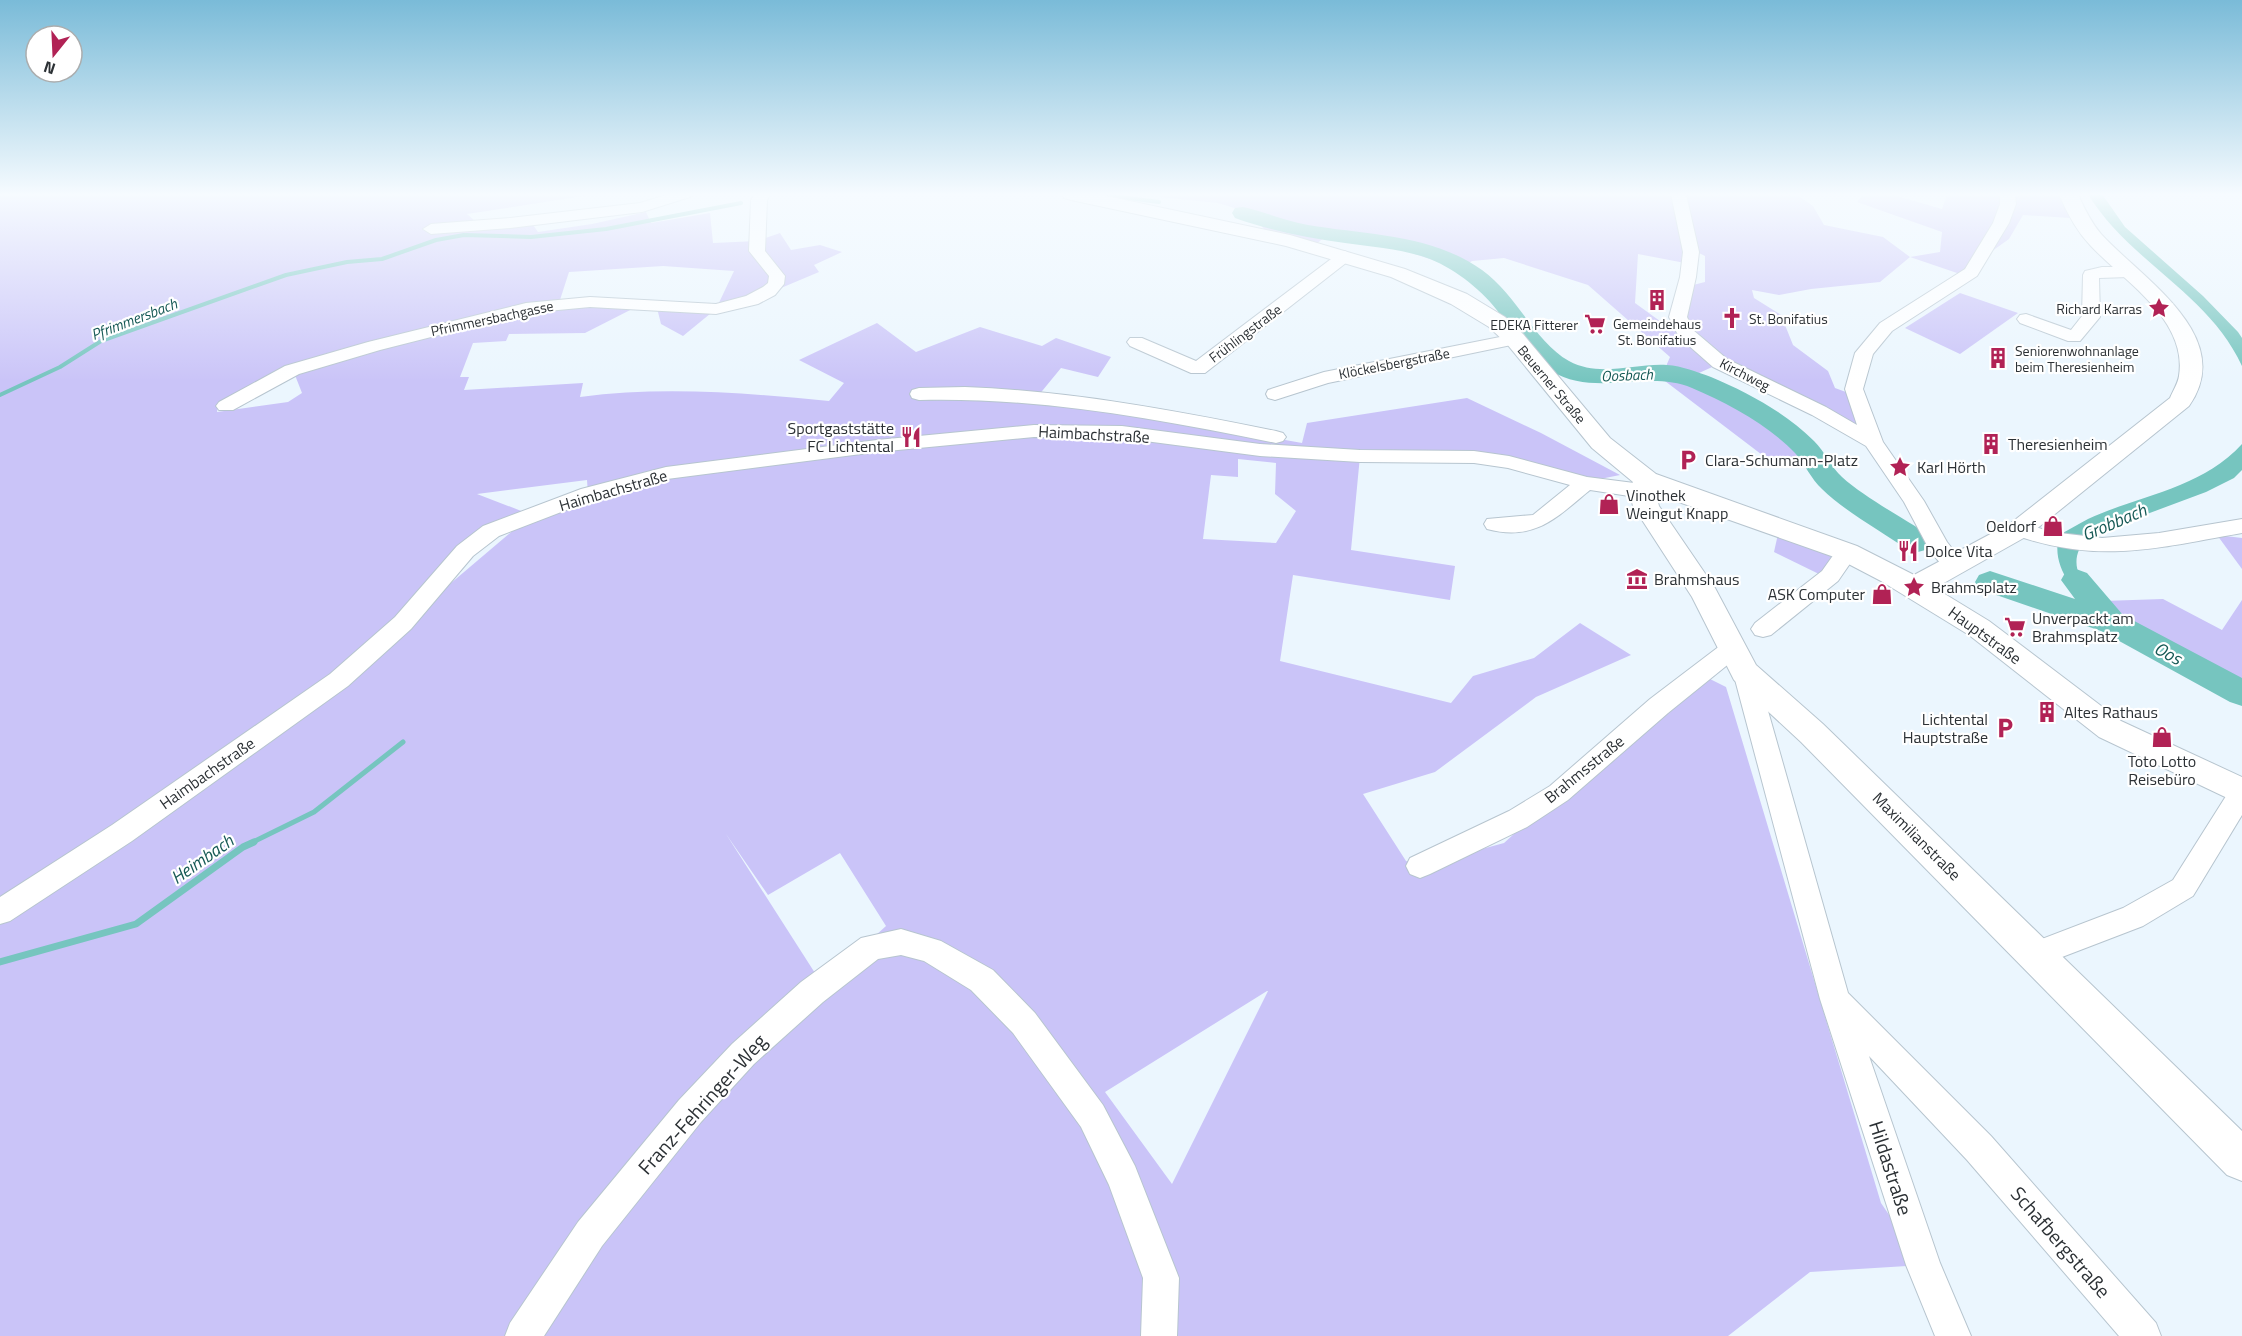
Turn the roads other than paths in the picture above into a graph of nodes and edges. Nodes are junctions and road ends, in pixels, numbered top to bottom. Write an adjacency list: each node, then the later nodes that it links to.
1 (761, 256): 13 (street, Pfrimmersbachgasse)
2 (1345, 256): 10 (street, Frühlingstraße)
3 (1346, 256): 9 (main road, Beuerner Straße)
4 (1690, 256): 14 (street, Kirchweg)
5 (1981, 256): 14 (street)
6 (2113, 256): 7 (main road)
7 (2129, 272): 8 (street); 20 (main road)
8 (2026, 319)
9 (1515, 339): 12 (street, Klöckelsbergstraße); 17 (main road, Beuerner Straße)
10 (1136, 342)
11 (920, 394): 15 (street, Haimbachstraße)
12 (1275, 394)
13 (226, 406)
14 (1873, 442): 22 (street)
15 (1360, 456): 16 (street, Haimbachstraße); 28 (street, Haimbachstraße)
16 (1586, 483): 17 (street, Haimbachstraße); 18 (street)
17 (1645, 485): 21 (main road, Hauptstraße); 25 (main road, Maximilianstraße)
18 (1495, 524)
19 (2242, 526): 20 (street)
20 (2020, 529): 22 (main road)
21 (1847, 552): 23 (main road, Hauptstraße); 24 (street)
22 (1955, 566): 23 (main road)
23 (1914, 587): 26 (main road, Hauptstraße)
24 (1762, 629)
25 (1739, 660): 27 (street, Brahmsstraße); 29 (main road, Maximilianstraße); 30 (street, Hildastraße)
26 (2242, 792): 29 (street)
27 (1420, 866)
28 (0, 912)
29 (2036, 954): 32 (main road, Maximilianstraße)
30 (1835, 999): 31 (street, Hildastraße); 35 (street, Hildastraße)
31 (1979, 1148): 36 (street, Schafbergstraße)
32 (2242, 1160)
33 (523, 1336): 34 (street, Franz-Fehringer-Weg)
34 (1159, 1336)
35 (1953, 1336)
36 (2143, 1336)

